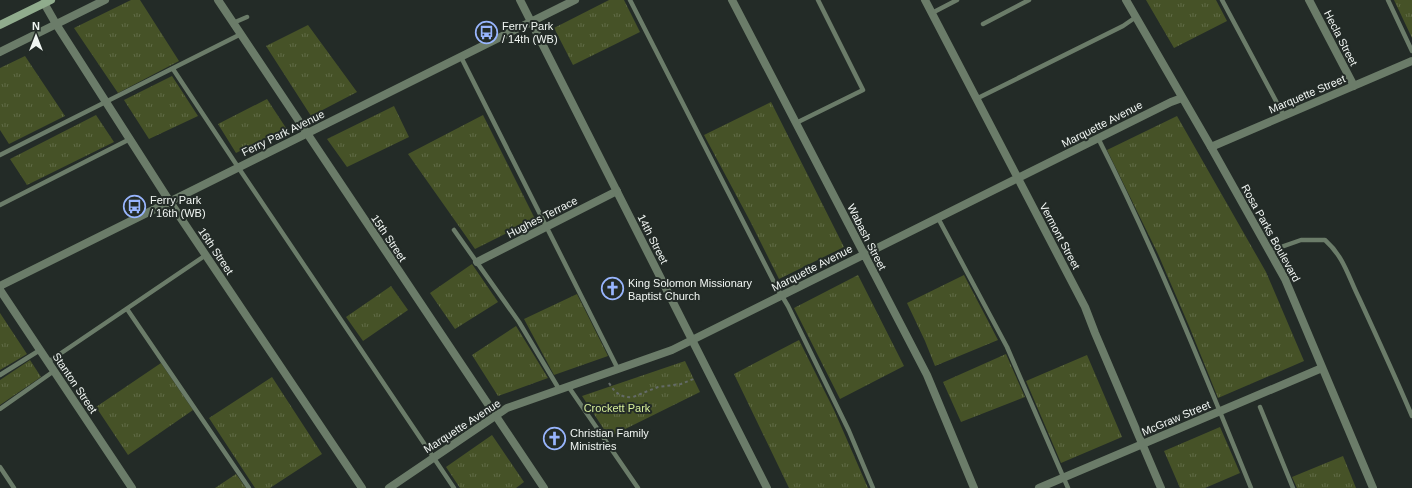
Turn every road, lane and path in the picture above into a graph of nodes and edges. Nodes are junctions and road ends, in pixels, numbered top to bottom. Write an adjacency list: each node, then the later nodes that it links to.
1 (105, 0): 21 (street)
2 (218, 0): 20 (street, 15th Street)
3 (520, 0): 19 (street, 14th Street)
4 (575, 0): 19 (street, Ferry Park Avenue)
5 (630, 0): 55 (lane)
6 (732, 0): 35 (street, Wabash Street)
7 (818, 0): 35 (lane)
8 (925, 0): 16 (street, Vermont Street)
9 (957, 0): 16 (lane)
10 (1029, 0): 22 (lane)
11 (1126, 0): 18 (street, Rosa Parks Boulevard)
12 (1222, 0): 34 (lane)
13 (1309, 0): 30 (street, Hecla Street)
14 (1388, 0): 25 (lane)
15 (48, 2): 21 (street, 16th Street); 23 (main road)
16 (932, 13): 32 (street, Vermont Street)
17 (246, 17): 20 (lane)
18 (1136, 17): 31 (street, Rosa Parks Boulevard); 32 (lane)
19 (531, 22): 27 (street, Ferry Park Avenue); 43 (street, 14th Street)
20 (233, 23): 24 (street, 15th Street)
21 (56, 24): 26 (street); 33 (street, 16th Street)
22 (983, 24)
23 (0, 25)
24 (241, 34): 29 (lane); 36 (street, 15th Street)
25 (1412, 51)
26 (0, 52)
27 (461, 57): 36 (street, Ferry Park Avenue); 47 (lane)
28 (1412, 61): 30 (street, Marquette Street)
29 (173, 68): 33 (lane); 41 (lane)
30 (1354, 86): 34 (street, Marquette Street)
31 (1182, 98): 37 (street, Marquette Avenue); 39 (street, Rosa Parks Boulevard)
32 (976, 99): 42 (street, Vermont Street)
33 (106, 102): 38 (street, 16th Street); 40 (lane)
34 (1284, 116): 39 (street, Marquette Street)
35 (796, 123): 50 (street, Wabash Street)
36 (306, 134): 41 (street, Ferry Park Avenue); 71 (street, 15th Street)
37 (1098, 138): 42 (street, Marquette Avenue); 70 (lane)
38 (130, 139): 44 (street, 16th Street); 45 (lane)
39 (1211, 146): 49 (street, Rosa Parks Boulevard)
40 (0, 155)
41 (238, 167): 44 (street, Ferry Park Avenue); 74 (lane)
42 (1017, 178): 46 (street, Marquette Avenue); 73 (street, Vermont Street)
43 (617, 191): 47 (street, Hughes Terrace); 57 (street, 14th Street)
44 (170, 202): 51 (street, 16th Street); 53 (street, Ferry Park Avenue)
45 (0, 205)
46 (938, 218): 50 (street, Marquette Avenue); 76 (lane)
47 (547, 227): 52 (street, Hughes Terrace); 60 (lane)
48 (454, 230): 52 (lane)
49 (1270, 252): 61 (street, Rosa Parks Boulevard); 72 (lane)
50 (864, 254): 55 (street, Marquette Avenue); 87 (street, Wabash Street)
51 (206, 255): 56 (lane); 80 (street, 16th Street)
52 (477, 262): 67 (lane)
53 (0, 286)
54 (0, 290): 58 (street, Stanton Street)
55 (781, 296): 57 (street, Marquette Avenue); 86 (lane)
56 (127, 309): 59 (lane); 79 (lane)
57 (692, 340): 60 (street, Marquette Avenue); 85 (street, 14th Street)
58 (40, 350): 59 (street, Stanton Street); 63 (lane)
59 (48, 362): 62 (street, Stanton Street)
60 (618, 368): 66 (street, Marquette Avenue)
61 (1322, 368): 70 (street, McGraw Street); 93 (street, Rosa Parks Boulevard)
62 (54, 371): 69 (lane); 78 (street, Stanton Street)
63 (0, 375)
64 (696, 378): 65 (path)
65 (609, 383)
66 (568, 386): 67 (street, Marquette Avenue); 84 (lane)
67 (559, 389): 71 (street, Marquette Avenue)
68 (1260, 406): 92 (lane)
69 (0, 409)
70 (1220, 412): 73 (street, McGraw Street); 91 (lane)
71 (496, 415): 74 (street, Marquette Avenue); 83 (street, 15th Street)
72 (1412, 416)
73 (1143, 445): 76 (street, McGraw Street); 90 (street, Vermont Street)
74 (434, 457): 81 (street, Marquette Avenue); 82 (lane)
75 (0, 466): 77 (lane)
76 (1064, 478): 88 (street, McGraw Street); 89 (lane)
77 (14, 488)
78 (132, 488)
79 (250, 488)
80 (362, 488)
81 (389, 488)
82 (454, 488)
83 (544, 488)
84 (638, 488)
85 (767, 488)
86 (873, 488)
87 (974, 488)
88 (1040, 488)
89 (1068, 488)
90 (1161, 488)
91 (1251, 488)
92 (1292, 488)
93 (1373, 488)

